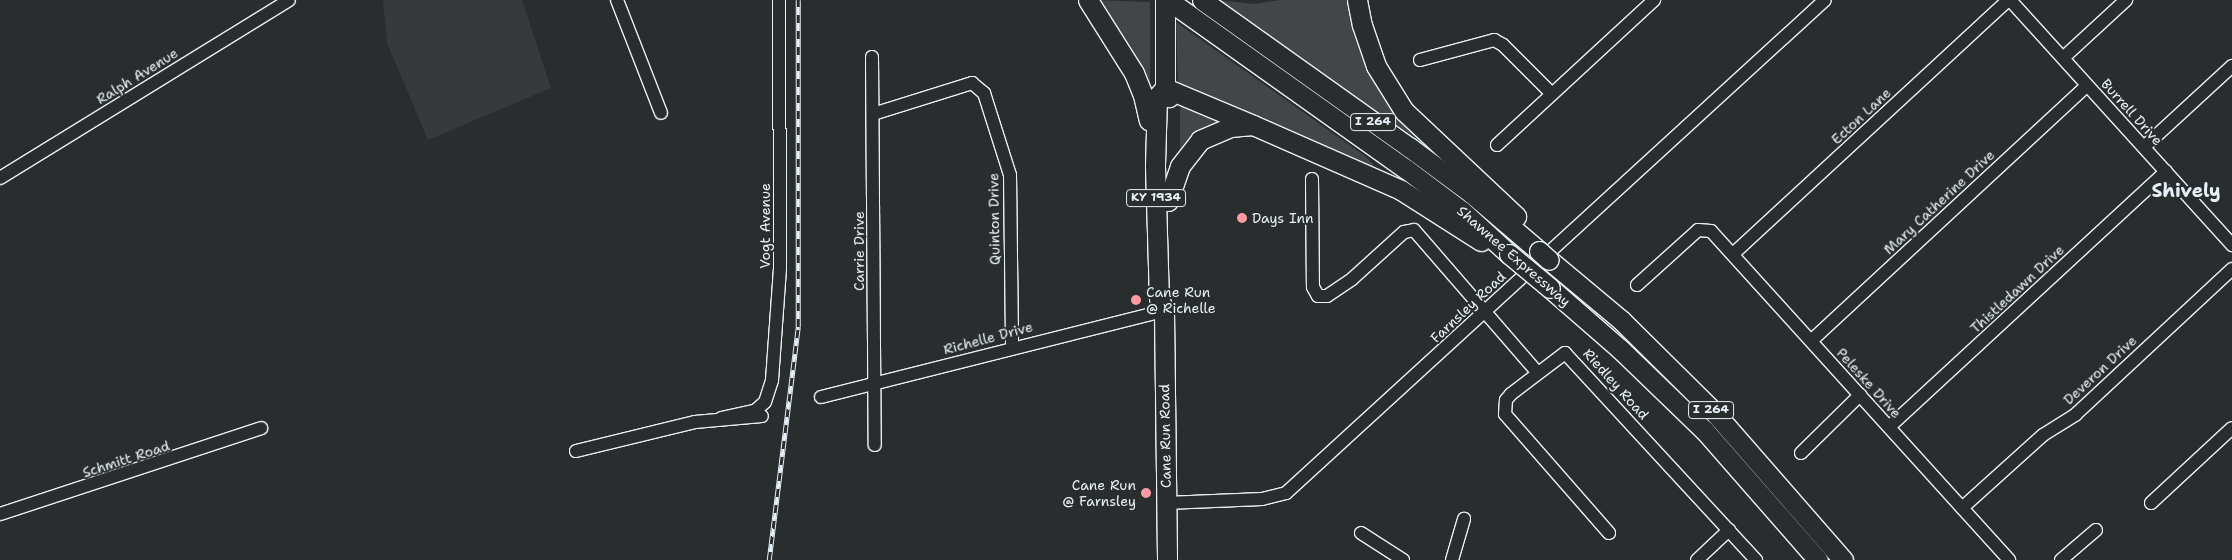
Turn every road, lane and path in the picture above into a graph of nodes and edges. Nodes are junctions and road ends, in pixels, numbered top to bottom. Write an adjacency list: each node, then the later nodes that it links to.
1 (289, 0): 26 (street, Ralph Avenue)
2 (617, 0): 19 (street)
3 (779, 0): 44 (street, Vogt Avenue)
4 (1088, 0): 24 (highway)
5 (1166, 0): 17 (highway, Cane Run Road / KY 1934); 31 (highway, Shawnee Expressway / I 264)
6 (1202, 0): 30 (highway, Shawnee Expressway / I 264)
7 (1357, 0): 30 (highway)
8 (1654, 0): 18 (street)
9 (1825, 0): 36 (street, Farnsley Road)
10 (2009, 0): 13 (street, Burrell Drive); 32 (street, Ecton Lane)
11 (2126, 0): 13 (street)
12 (872, 57): 20 (street, Carrie Drive)
13 (2063, 58): 16 (street, Burrell Drive)
14 (1420, 60): 18 (street)
15 (2232, 66): 23 (street)
16 (2087, 85): 23 (street, Burrell Drive); 37 (street, Mary Catherine Drive)
17 (1165, 88): 21 (highway); 24 (highway, Cane Run Road / KY 1934); 28 (highway, Cane Run Road / KY 1934)
18 (1552, 94): 22 (street)
19 (660, 113)
20 (873, 114): 38 (street, Quinton Drive); 40 (street, Carrie Drive)
21 (1253, 125): 28 (highway); 31 (highway)
22 (1497, 145)
23 (2144, 147): 25 (street, Burrell Drive)
24 (1156, 166): 35 (highway, Cane Run Road / KY 1934)
25 (2166, 171): 29 (street, Burrell Drive); 45 (street, Thistledawn Drive)
26 (0, 178)
27 (1312, 179): 36 (street)
28 (1168, 201): 35 (highway, Cane Run Road / KY 1934)
29 (2229, 237)
30 (1540, 251): 66 (highway, Shawnee Expressway / I 264, bridge)
31 (1509, 254): 65 (highway, Shawnee Expressway / I 264, bridge)
32 (1733, 254): 34 (street, Peleske Drive); 37 (street, Peleske Drive)
33 (2232, 269): 53 (street, Deveron Drive)
34 (1638, 285)
35 (1164, 311): 38 (street, Richelle Drive); 51 (highway, Cane Run Road / KY 1934)
36 (1485, 312): 39 (street); 51 (street, Farnsley Road)
37 (1811, 341): 41 (street, Peleske Drive)
38 (1012, 347): 40 (street, Richelle Drive)
39 (1537, 372): 56 (street, Riedley Road); 58 (street)
40 (874, 383): 42 (street, Richelle Drive); 48 (street, Carrie Drive)
41 (1860, 395): 45 (street, Peleske Drive); 50 (street)
42 (821, 397)
43 (762, 416): 44 (street, Vogt Avenue)
44 (721, 418): 49 (street, Vogt Avenue)
45 (1889, 427): 53 (street, Peleske Drive)
46 (261, 428): 54 (street, Schmitt Road)
47 (2232, 428): 52 (street)
48 (874, 445)
49 (576, 451)
50 (1801, 453)
51 (1166, 502): 60 (highway, Cane Run Road / KY 1934)
52 (2151, 504)
53 (1962, 508): 67 (street, Peleske Drive)
54 (0, 514)
55 (1464, 519): 62 (street)
56 (1729, 530): 63 (street); 64 (street, Riedley Road)
57 (2096, 530): 68 (street)
58 (1609, 532)
59 (1361, 533): 61 (street)
60 (1167, 560)
61 (1403, 560)
62 (1452, 560)
63 (1697, 560)
64 (1756, 560)
65 (1818, 560)
66 (1843, 560)
67 (2009, 560)
68 (2061, 560)

